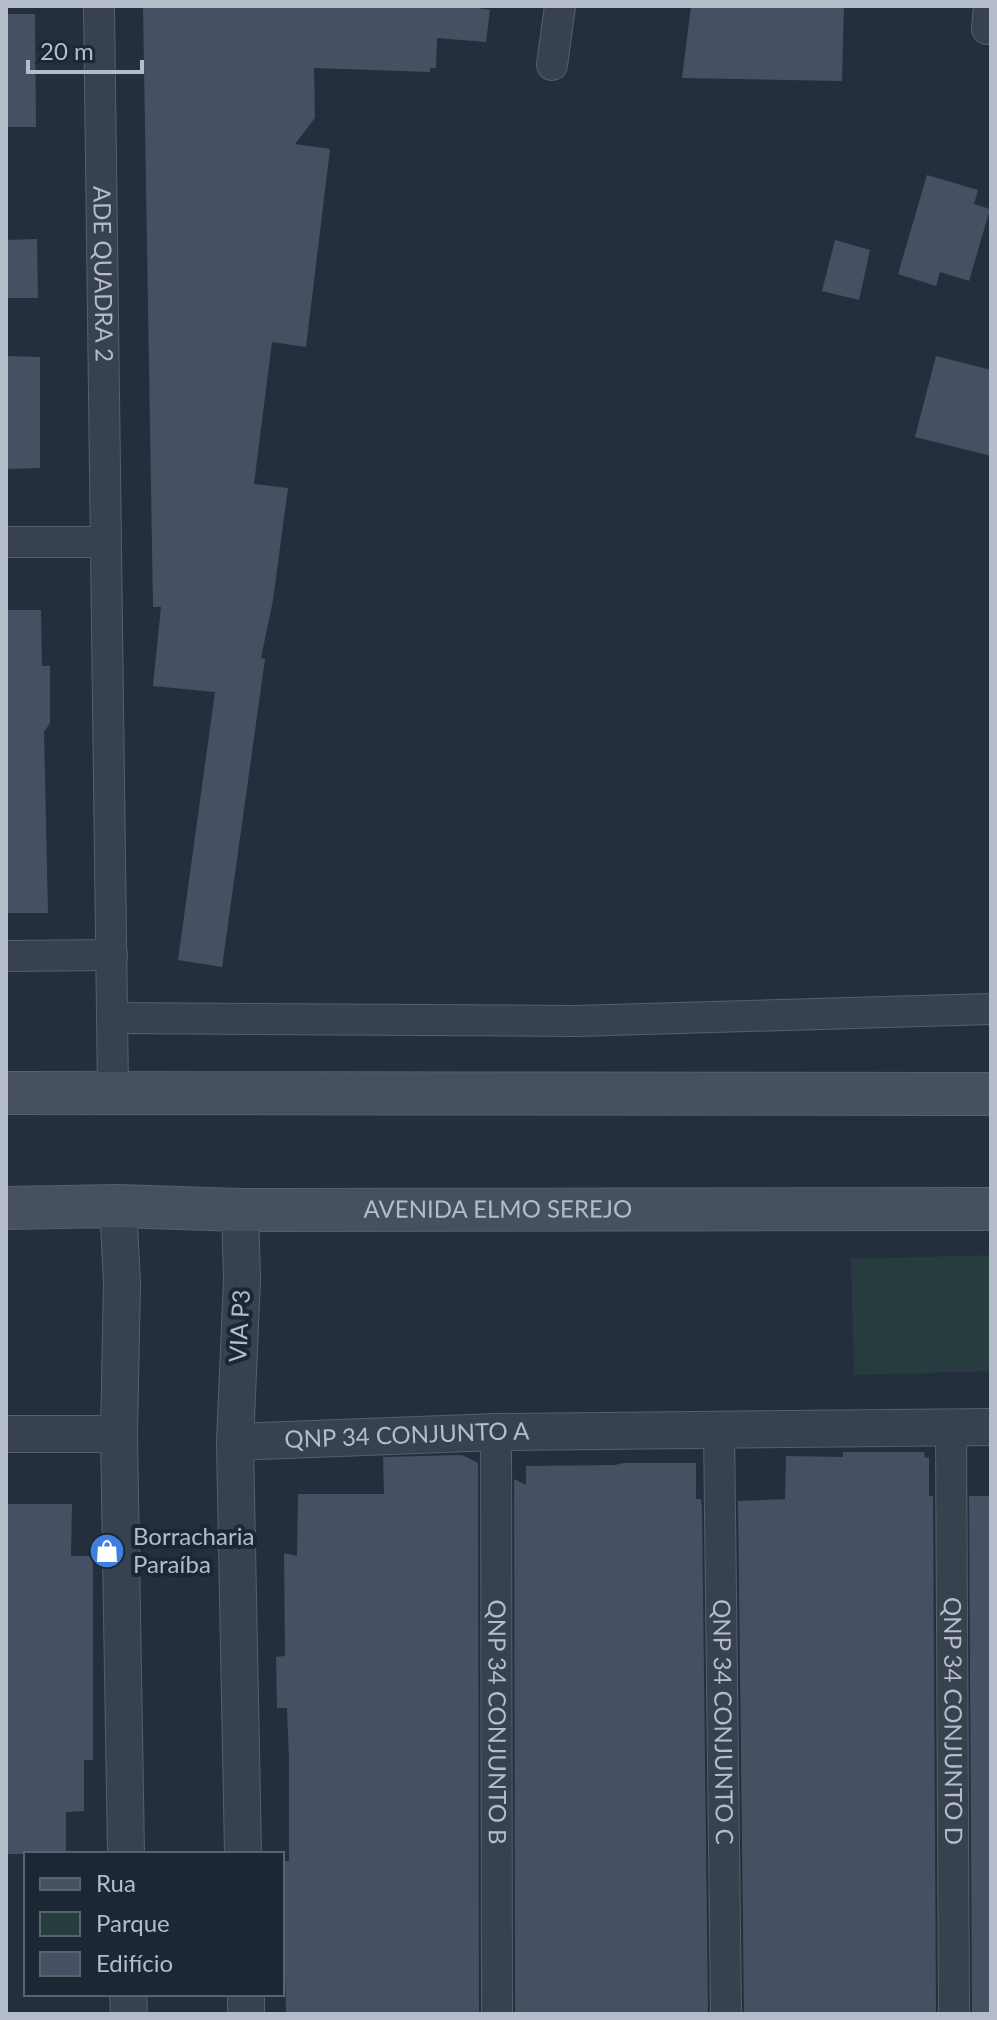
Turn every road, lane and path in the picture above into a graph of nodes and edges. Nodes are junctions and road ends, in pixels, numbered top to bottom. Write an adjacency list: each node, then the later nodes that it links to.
1 (99, 6): 5 (street, ADE QUADRA 2)
2 (560, 6): 3 (street)
3 (552, 65)
4 (6, 542): 5 (street)
5 (105, 542): 6 (street, ADE QUADRA 2)
6 (112, 955): 7 (street); 9 (street, ADE QUADRA 2)
7 (6, 956)
8 (991, 1009): 9 (street)
9 (112, 1018): 10 (street, ADE QUADRA 2)
10 (113, 1092): 11 (main road); 12 (main road)
11 (6, 1093)
12 (991, 1094)
13 (118, 1206): 14 (main road, AVENIDA ELMO SEREJO); 16 (main road, AVENIDA ELMO SEREJO); 22 (street)
14 (6, 1208)
15 (991, 1209): 16 (main road, AVENIDA ELMO SEREJO)
16 (240, 1210): 23 (street, VIA P3)
17 (991, 1427): 19 (street, QNP 34 CONJUNTO A)
18 (719, 1428): 19 (street, QNP 34 CONJUNTO A); 20 (street, QNP 34 CONJUNTO A); 27 (street, QNP 34 CONJUNTO C)
19 (951, 1429): 28 (street, QNP 34 CONJUNTO D)
20 (496, 1432): 23 (street, QNP 34 CONJUNTO A); 26 (street, QNP 34 CONJUNTO B)
21 (6, 1434): 22 (street)
22 (119, 1434): 24 (street)
23 (235, 1442): 25 (street)
24 (126, 1852)
25 (243, 1852)
26 (497, 2014)
27 (726, 2014)
28 (954, 2014)

